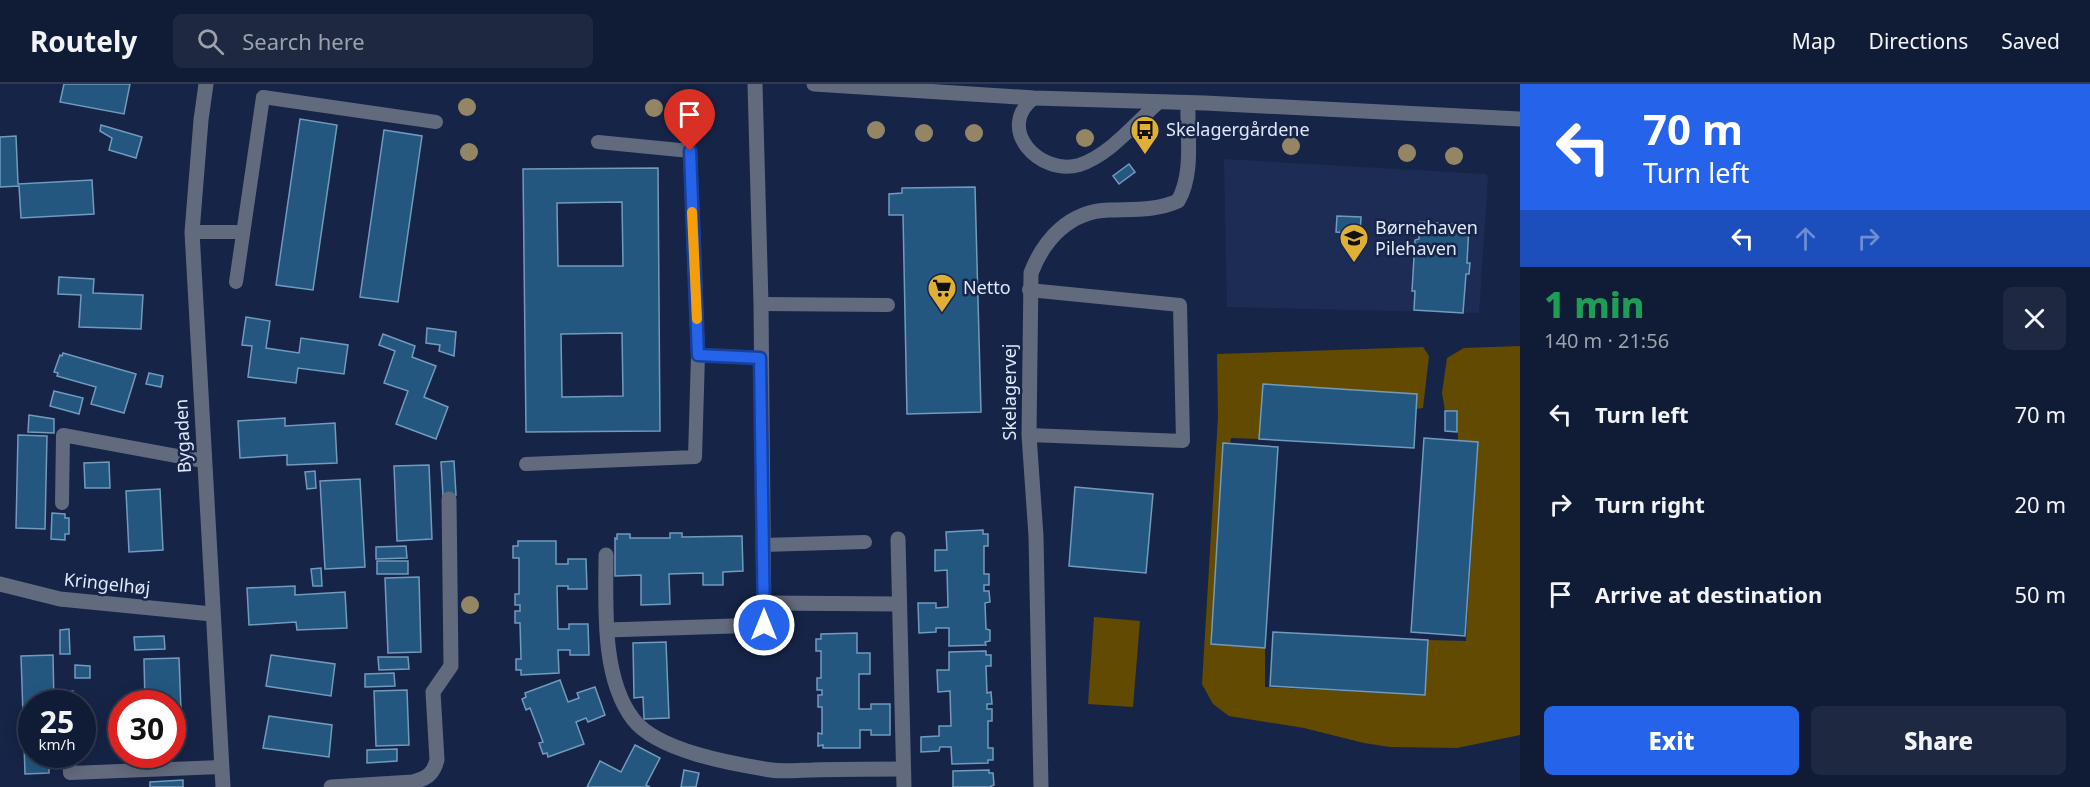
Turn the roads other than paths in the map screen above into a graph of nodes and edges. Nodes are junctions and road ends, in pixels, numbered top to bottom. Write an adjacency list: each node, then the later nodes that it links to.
1 (207, 84): 11 (street, Bygaden)
2 (754, 84): 15 (street)
3 (814, 84): 4 (street)
4 (883, 87): 5 (street)
5 (1034, 98): 6 (street); 6 (lane)
6 (1159, 102): 7 (street)
7 (1188, 103): 8 (street); 14 (street, Skelagervej)
8 (1520, 119)
9 (436, 122): 12 (lane)
10 (598, 142): 17 (lane)
11 (192, 232): 12 (lane); 20 (street, Bygaden)
12 (243, 232): 13 (lane)
13 (236, 282)
14 (1029, 290): 19 (street, Skelagervej); 19 (lane)
15 (761, 304): 16 (lane); 18 (street)
16 (888, 305)
17 (698, 355): 18 (lane); 21 (lane)
18 (760, 358): 26 (street)
19 (1029, 435): 39 (street, Skelagervej)
20 (204, 461): 23 (lane); 31 (street, Bygaden)
21 (526, 464)
22 (448, 499): 37 (street)
23 (62, 503)
24 (898, 540): 30 (street)
25 (865, 542): 26 (lane)
26 (763, 545): 29 (street)
27 (606, 555): 32 (street)
28 (0, 584): 31 (street, Kringelhøj)
29 (765, 603): 30 (street); 32 (street)
30 (899, 603): 35 (street)
31 (212, 614): 34 (street, Bygaden)
32 (607, 630): 35 (street)
33 (70, 768): 34 (lane)
34 (221, 768): 36 (street, Bygaden)
35 (903, 769): 38 (street)
36 (223, 787)
37 (330, 787)
38 (904, 787)
39 (1041, 787)

